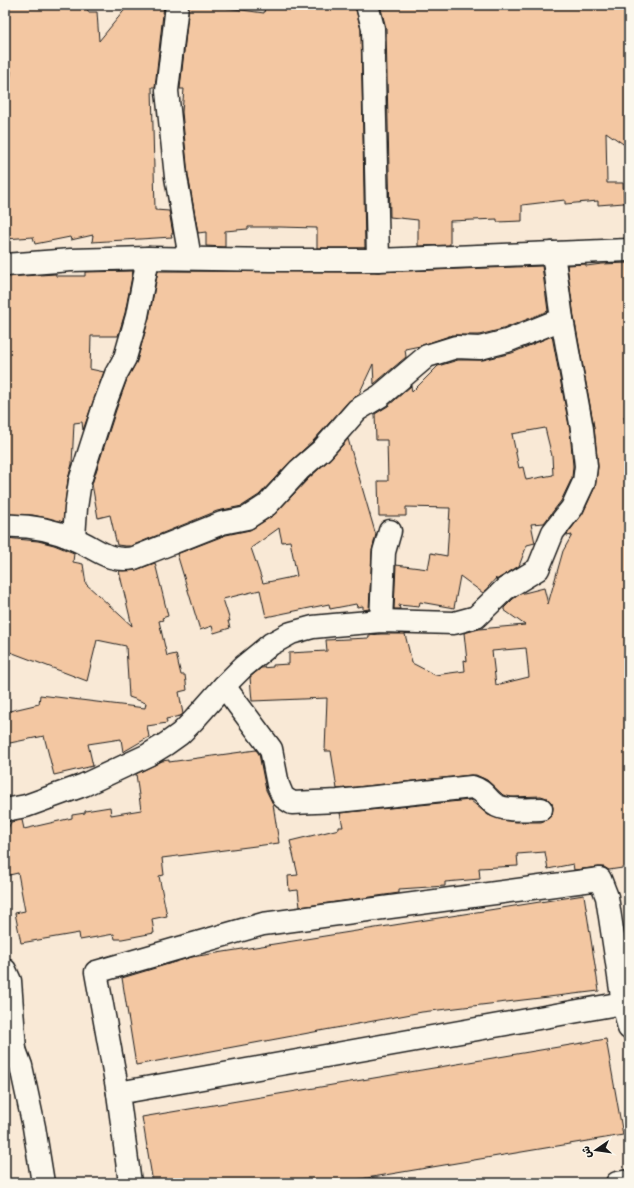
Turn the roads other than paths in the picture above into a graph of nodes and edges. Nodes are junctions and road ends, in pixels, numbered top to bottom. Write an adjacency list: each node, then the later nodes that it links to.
1 (177, 5): 6 (street)
2 (367, 5): 7 (street)
3 (629, 250): 4 (street)
4 (553, 253): 7 (street); 9 (street)
5 (148, 258): 6 (street); 8 (street); 12 (street)
6 (190, 258): 7 (street)
7 (378, 260)
8 (5, 265)
9 (562, 319): 12 (street); 13 (street)
10 (5, 526): 12 (street)
11 (390, 531): 13 (street)
12 (74, 538)
13 (381, 621): 14 (street)
14 (224, 686): 15 (street); 16 (street)
15 (541, 809)
16 (5, 810)
17 (620, 927): 19 (street); 22 (street)
18 (5, 970): 21 (street)
19 (623, 1003): 20 (street); 22 (street)
20 (629, 1028)
21 (10, 1046): 24 (street)
22 (118, 1093): 25 (street)
23 (629, 1181): 26 (street)
24 (43, 1183)
25 (130, 1183)
26 (617, 1183)

